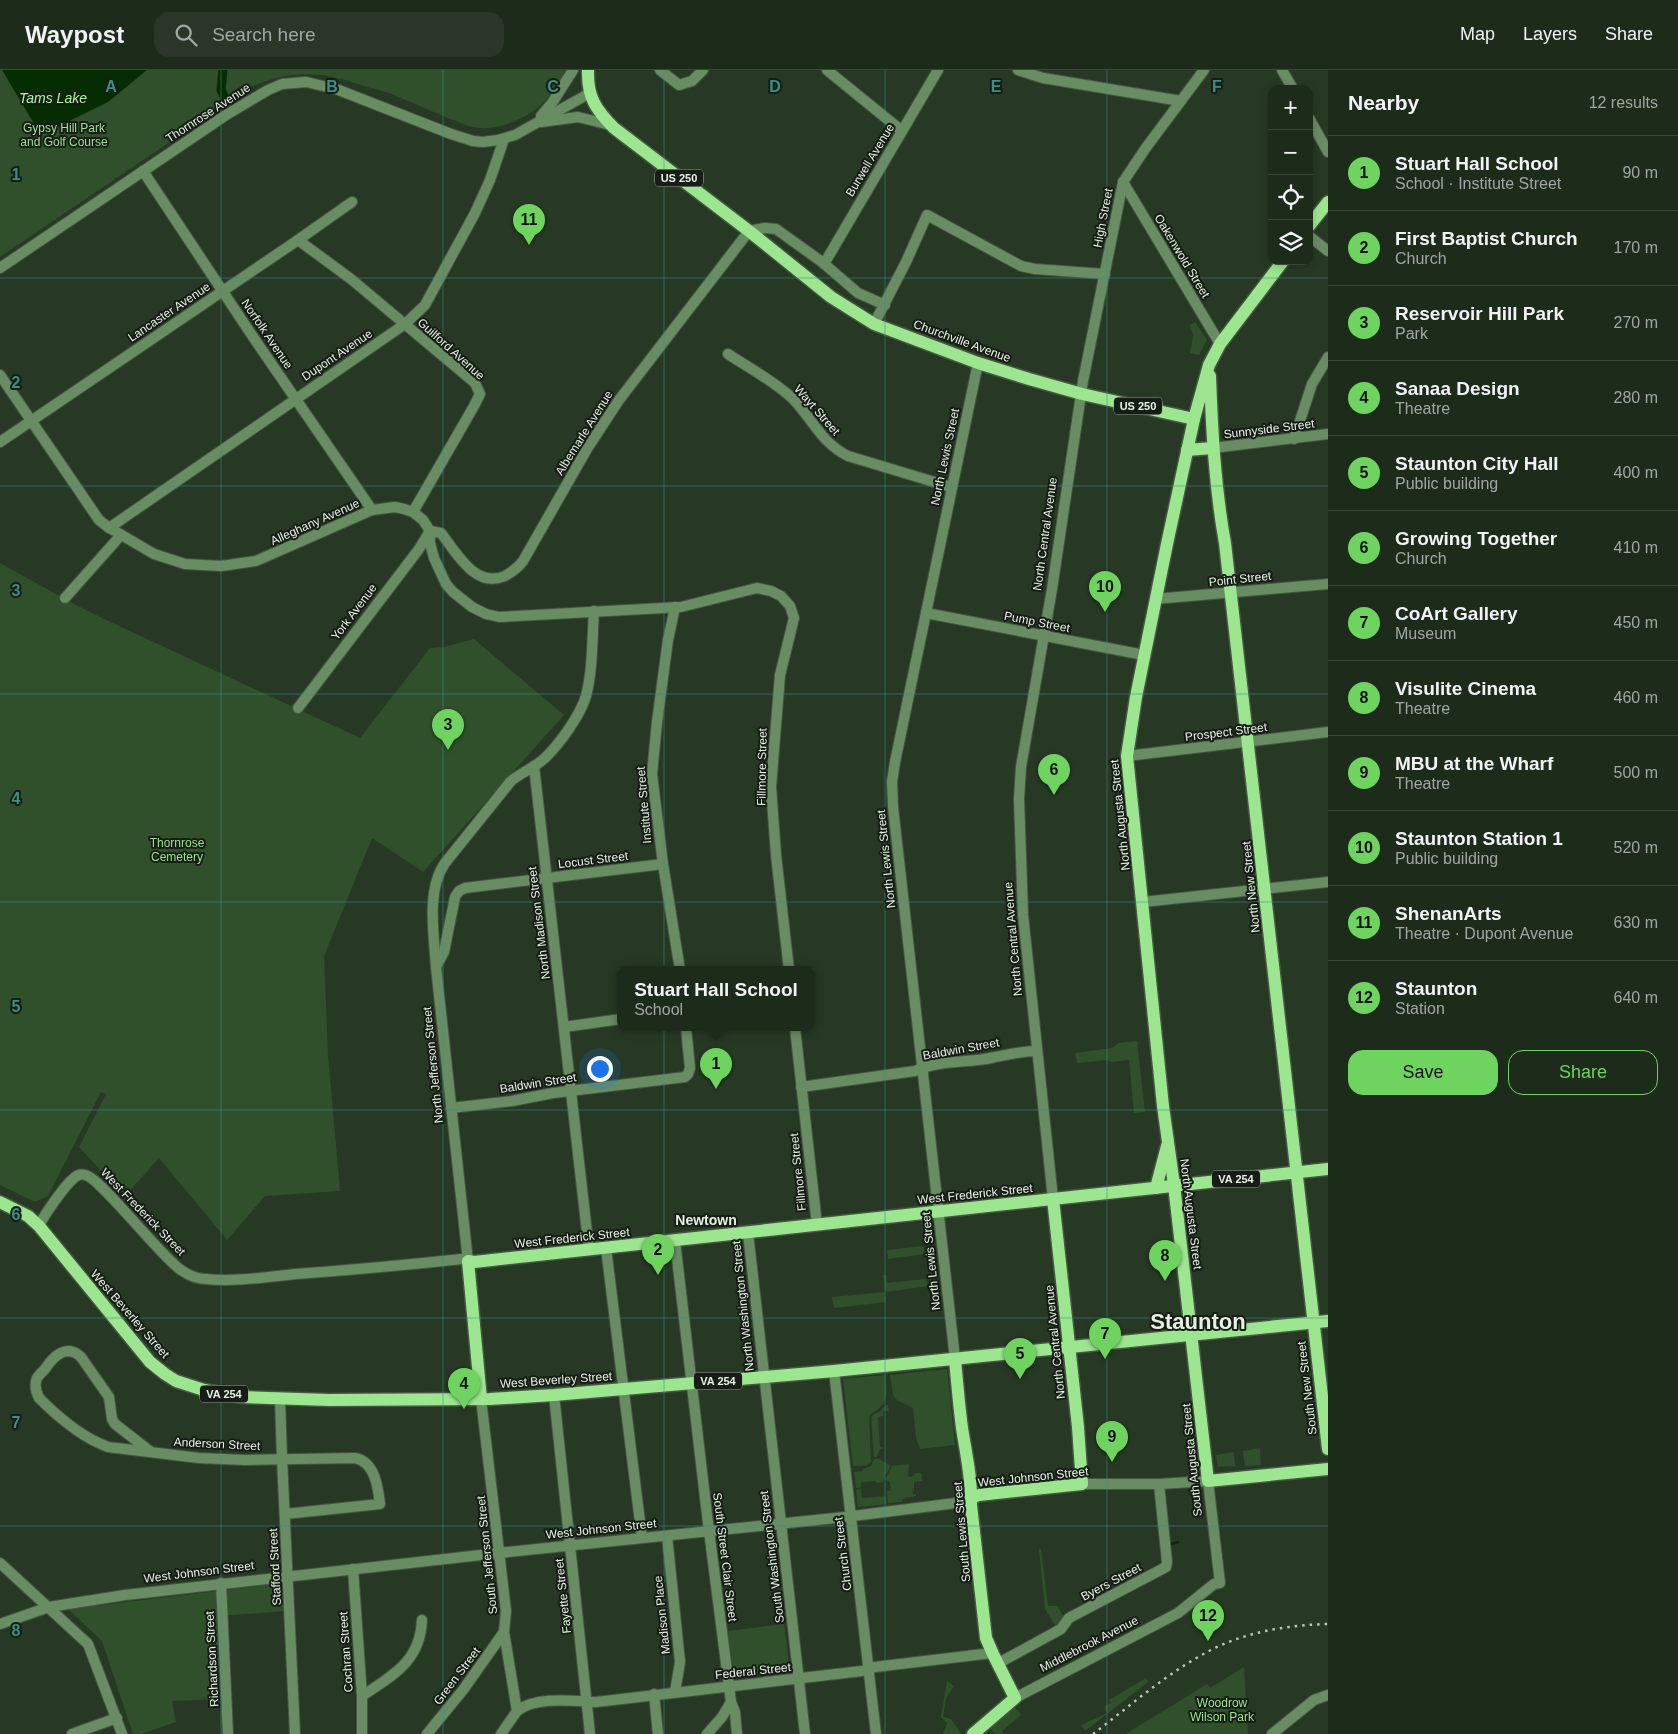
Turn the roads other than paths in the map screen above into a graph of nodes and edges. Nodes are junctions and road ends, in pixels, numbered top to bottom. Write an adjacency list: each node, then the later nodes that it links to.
1 (574, 70): 14 (street)
2 (588, 70): 12 (main road, Churchville Avenue / US 250)
3 (660, 70): 4 (street)
4 (703, 70)
5 (827, 70): 17 (street)
6 (938, 70): 17 (street, Burwell Avenue)
7 (1018, 70): 10 (street)
8 (1204, 70): 13 (street, High Street)
9 (1282, 70): 11 (street)
10 (1032, 72): 13 (street)
11 (1291, 85)
12 (590, 92): 14 (street, Thornrose Avenue); 15 (main road, Churchville Avenue / US 250)
13 (1181, 101): 21 (street, High Street)
14 (536, 122): 15 (street); 18 (street, Thornrose Avenue)
15 (610, 124): 25 (main road, Churchville Avenue / US 250)
16 (1313, 125): 19 (street)
17 (902, 131): 29 (street, Burwell Avenue)
18 (504, 139): 20 (street, Thornrose Avenue); 35 (street, Dupont Avenue)
19 (1328, 152)
20 (143, 171): 31 (street, Thornrose Avenue); 33 (street, Norfolk Avenue)
21 (1123, 182): 32 (street, High Street); 37 (street, Oakenwold Street)
22 (352, 202): 27 (street, Lancaster Avenue)
23 (1328, 202): 24 (main road)
24 (1313, 221)
25 (749, 231): 29 (street); 36 (main road, Churchville Avenue / US 250); 56 (street, Albemarle Avenue)
26 (1313, 239): 28 (street)
27 (298, 240): 33 (street, Lancaster Avenue); 35 (street, Guilford Avenue)
28 (1328, 251)
29 (824, 264): 34 (street)
30 (1280, 265): 37 (main road, North Augusta Street)
31 (0, 268)
32 (1105, 274): 34 (street); 43 (street, High Street)
33 (222, 290): 44 (street, Norfolk Avenue); 46 (street, Lancaster Avenue)
34 (885, 304): 36 (street)
35 (405, 324): 44 (street, Dupont Avenue); 54 (street, Guilford Avenue)
36 (874, 324): 40 (main road, Churchville Avenue / US 250)
37 (1220, 344): 41 (main road, North Augusta Street)
38 (728, 354): 52 (street, Wayt Street)
39 (1328, 357): 48 (street)
40 (978, 362): 43 (main road, Churchville Avenue / US 250); 52 (street, North Lewis Street)
41 (1209, 365): 45 (main road, North Augusta Street); 50 (main road, North New Street)
42 (0, 374): 46 (street, Alleghany Avenue)
43 (1082, 394): 45 (main road, Churchville Avenue / US 250); 65 (street, North Central Avenue)
44 (296, 399): 53 (street, Norfolk Avenue); 55 (street, Dupont Avenue)
45 (1194, 419): 51 (main road, North Augusta Street)
46 (32, 421): 49 (street, Lancaster Avenue); 55 (street, Alleghany Avenue)
47 (1328, 434): 48 (street, Sunnyside Street)
48 (1294, 439): 50 (street, Sunnyside Street)
49 (0, 442)
50 (1214, 448): 51 (main road); 59 (main road, North New Street)
51 (1187, 450): 61 (main road, North Augusta Street)
52 (951, 487): 64 (street, North Lewis Street)
53 (372, 510): 54 (street, Alleghany Avenue); 57 (street, Alleghany Avenue)
54 (413, 512): 56 (street)
55 (109, 528): 57 (street, Alleghany Avenue)
56 (430, 531): 63 (street); 67 (street, York Avenue)
57 (122, 536): 60 (street)
58 (1328, 584): 59 (street, Point Street)
59 (1231, 592): 61 (street, Point Street); 69 (main road, North New Street)
60 (66, 598)
61 (1155, 599): 66 (main road, North Augusta Street)
62 (675, 607): 63 (street); 72 (street, Institute Street); 78 (street, Fillmore Street)
63 (594, 611): 71 (street)
64 (926, 613): 65 (street, Pump Street); 85 (street, North Lewis Street)
65 (1044, 636): 66 (street, Pump Street); 84 (street, North Central Avenue)
66 (1144, 655): 70 (main road, North Augusta Street)
67 (298, 708)
68 (1328, 732): 69 (street, Prospect Street)
69 (1248, 741): 70 (street, Prospect Street); 75 (main road, North New Street)
70 (1127, 756): 76 (main road, North Augusta Street)
71 (534, 766): 73 (street, North Madison Street); 79 (street, North Jefferson Street)
72 (663, 864): 73 (street, Locust Street); 77 (street, Institute Street)
73 (547, 878): 79 (street, Locust Street); 81 (street, North Madison Street)
74 (1328, 882): 75 (street)
75 (1265, 889): 76 (street); 91 (main road, North New Street)
76 (1143, 902): 89 (main road, North Augusta Street)
77 (679, 966)
78 (789, 966)
79 (436, 967): 88 (street, North Jefferson Street)
80 (617, 1020): 81 (street)
81 (564, 1027): 87 (street, North Madison Street)
82 (686, 1031): 87 (street, Baldwin Street)
83 (795, 1031): 86 (street, Fillmore Street)
84 (1037, 1052): 85 (street, Baldwin Street); 94 (street, North Central Avenue)
85 (922, 1067): 86 (street, Baldwin Street); 96 (street, North Lewis Street)
86 (801, 1087): 97 (street, Fillmore Street)
87 (572, 1091): 88 (street, Baldwin Street); 102 (street, North Madison Street)
88 (451, 1108): 103 (street, North Jefferson Street)
89 (1167, 1144): 92 (main road, North Augusta Street); 93 (main road)
90 (1328, 1169): 91 (main road, VA 254)
91 (1297, 1172): 92 (main road, VA 254); 105 (main road, North New Street)
92 (1174, 1185): 93 (main road, West Frederick Street / VA 254); 106 (main road, North Augusta Street)
93 (1156, 1188): 94 (main road, West Frederick Street / VA 254)
94 (1053, 1199): 96 (main road, West Frederick Street / VA 254); 107 (main road, North Central Avenue)
95 (0, 1202): 98 (main road, West Beverley Street / VA 254)
96 (938, 1211): 97 (main road, West Frederick Street / VA 254); 108 (street, North Lewis Street)
97 (817, 1225): 99 (main road, West Frederick Street / VA 254)
98 (39, 1226): 103 (street, West Frederick Street); 115 (main road, West Beverley Street / VA 254)
99 (748, 1233): 100 (main road, West Frederick Street / VA 254); 110 (street, North Washington Street)
100 (675, 1241): 101 (main road, West Frederick Street / VA 254); 111 (street, South Street Clair Street)
101 (606, 1248): 102 (main road, West Frederick Street / VA 254); 112 (street)
102 (589, 1250): 103 (main road, West Frederick Street / VA 254)
103 (468, 1261): 114 (main road, North Jefferson Street)
104 (1328, 1321): 105 (main road, VA 254)
105 (1313, 1323): 106 (main road, VA 254); 116 (main road, South New Street)
106 (1192, 1335): 107 (main road, West Beverley Street / VA 254); 120 (main road, South Augusta Street)
107 (1070, 1346): 108 (main road, West Beverley Street / VA 254); 121 (main road, North Central Avenue)
108 (954, 1359): 109 (main road, West Beverley Street / VA 254); 123 (main road, South Lewis Street)
109 (834, 1371): 110 (main road, West Beverley Street / VA 254); 125 (street, Church Street)
110 (764, 1377): 111 (main road, West Beverley Street / VA 254); 126 (street, South Washington Street)
111 (692, 1383): 112 (main road, West Beverley Street / VA 254); 127 (street, South Street Clair Street)
112 (623, 1389): 113 (main road, West Beverley Street / VA 254); 129 (street)
113 (554, 1395): 114 (main road, West Beverley Street / VA 254); 130 (street, Fayette Street)
114 (481, 1399): 115 (main road, West Beverley Street / VA 254); 131 (street, South Jefferson Street)
115 (280, 1400): 118 (street, Stafford Street)
116 (1328, 1450)
117 (151, 1452): 117 (street, Anderson Street); 118 (street, Anderson Street)
118 (282, 1459): 124 (street, Stafford Street); 124 (street, Anderson Street)
119 (1328, 1469): 120 (main road)
120 (1208, 1481): 122 (street, West Johnson Street); 136 (street, South Augusta Street)
121 (1082, 1484): 122 (street, West Johnson Street); 123 (main road, West Johnson Street)
122 (1159, 1484): 141 (street, Byers Street)
123 (972, 1498): 125 (street, West Johnson Street); 141 (main road, South Lewis Street)
124 (285, 1514): 134 (street, Stafford Street)
125 (851, 1516): 126 (street, West Johnson Street); 142 (street, Church Street)
126 (781, 1524): 127 (street, West Johnson Street); 143 (street, South Washington Street)
127 (709, 1531): 128 (street, West Johnson Street); 144 (street, South Street Clair Street)
128 (667, 1536): 129 (street, West Johnson Street); 145 (street, Madison Place)
129 (642, 1538): 130 (street, West Johnson Street)
130 (570, 1546): 131 (street, West Johnson Street); 150 (street, Fayette Street)
131 (499, 1553): 133 (street, West Johnson Street); 140 (street, South Jefferson Street)
132 (0, 1563): 137 (street)
133 (353, 1569): 134 (street, West Johnson Street); 148 (street, Cochran Street)
134 (288, 1576): 135 (street, West Johnson Street); 157 (street, Stafford Street)
135 (221, 1583): 137 (street, West Johnson Street); 156 (street, Richardson Street)
136 (1220, 1583): 149 (street, Middlebrook Avenue)
137 (49, 1607): 139 (street, West Johnson Street); 153 (street)
138 (422, 1620): 148 (street)
139 (0, 1624)
140 (504, 1632): 152 (street, South Jefferson Street); 159 (street, Green Street)
141 (995, 1658): 142 (street, Federal Street); 149 (main road, South Lewis Street)
142 (869, 1669): 143 (street, Federal Street); 166 (street, Church Street)
143 (799, 1678): 144 (street, Federal Street); 165 (street, South Washington Street)
144 (729, 1687): 145 (street, Federal Street); 151 (street, South Street Clair Street)
145 (675, 1692): 146 (street, Federal Street)
146 (654, 1694): 150 (street, Federal Street); 162 (street)
147 (1328, 1695): 168 (street)
148 (362, 1696): 158 (street, Cochran Street)
149 (1015, 1698): 167 (main road, Middlebrook Avenue)
150 (587, 1701): 152 (street, Federal Street); 161 (street, Fayette Street)
151 (731, 1702): 163 (street); 164 (street, South Street Clair Street)
152 (517, 1711): 160 (street)
153 (117, 1718): 154 (street); 155 (street)
154 (72, 1734)
155 (122, 1734)
156 (228, 1734)
157 (295, 1734)
158 (362, 1734)
159 (427, 1734)
160 (501, 1734)
161 (590, 1734)
162 (658, 1734)
163 (707, 1734)
164 (737, 1734)
165 (805, 1734)
166 (876, 1734)
167 (973, 1734)
168 (1272, 1734)

